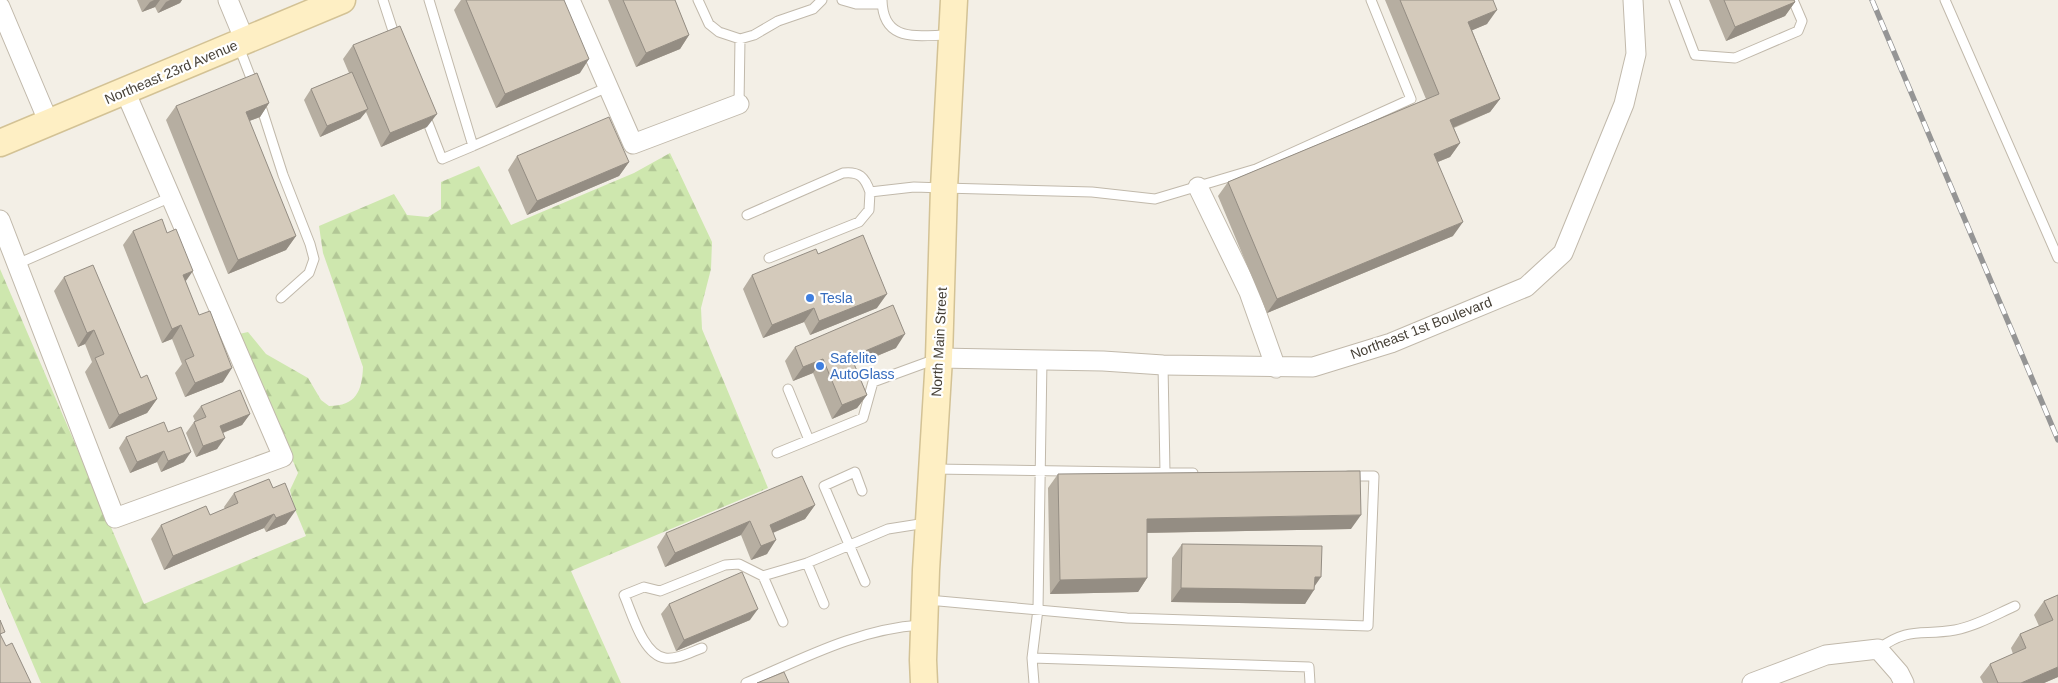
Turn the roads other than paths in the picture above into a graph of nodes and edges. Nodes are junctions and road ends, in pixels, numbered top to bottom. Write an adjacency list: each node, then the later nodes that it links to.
1 (228, 0): 19 (street)
2 (342, 0): 19 (main road, Northeast 23rd Avenue)
3 (383, 0): 20 (lane)
4 (429, 0): 27 (lane)
5 (570, 0): 21 (street)
6 (698, 0): 18 (lane)
7 (822, 0): 18 (lane)
8 (842, 0): 15 (lane)
9 (954, 0): 17 (main road, North Main Street)
10 (1371, 0): 28 (lane)
11 (1633, 0): 41 (street, Northeast 1st Boulevard)
12 (1674, 0): 13 (lane)
13 (1793, 0)
14 (1945, 0): 35 (lane)
15 (882, 2): 17 (lane)
16 (0, 7): 25 (street)
17 (952, 35): 29 (main road, North Main Street)
18 (740, 39): 24 (lane)
19 (241, 43): 22 (main road, Northeast 23rd Avenue); 37 (lane)
20 (399, 49)
21 (608, 87): 24 (street); 27 (lane)
22 (125, 91): 25 (main road, Northeast 23rd Avenue); 31 (street)
23 (421, 104): 27 (lane)
24 (739, 104)
25 (49, 123): 26 (main road, Northeast 23rd Avenue)
26 (0, 143)
27 (473, 146)
28 (1198, 187): 29 (lane); 41 (street)
29 (944, 188): 30 (lane); 38 (main road, North Main Street)
30 (870, 192): 32 (lane); 34 (lane)
31 (171, 197): 36 (lane); 36 (street)
32 (747, 215)
33 (0, 220): 36 (street)
34 (769, 258)
35 (2058, 258)
36 (17, 264)
37 (281, 298)
38 (939, 358): 39 (street, Northeast 1st Boulevard); 43 (lane); 45 (main road, North Main Street)
39 (1042, 360): 40 (street, Northeast 1st Boulevard); 46 (lane)
40 (1163, 365): 41 (street, Northeast 1st Boulevard); 47 (lane)
41 (1276, 368)
42 (788, 389): 43 (lane)
43 (808, 440): 44 (lane)
44 (777, 453)
45 (932, 469): 46 (lane); 51 (main road, North Main Street)
46 (1039, 470): 47 (lane); 58 (lane)
47 (1165, 472): 48 (lane)
48 (1200, 473)
49 (1335, 476): 58 (lane)
50 (862, 491): 52 (lane)
51 (929, 523): 52 (lane); 59 (main road, North Main Street)
52 (850, 544): 53 (lane); 55 (lane)
53 (807, 563): 54 (lane); 56 (lane)
54 (763, 576): 60 (lane); 61 (lane)
55 (865, 582)
56 (824, 604)
57 (2015, 606): 62 (lane)
58 (1038, 609): 59 (lane); 63 (lane)
59 (925, 612): 65 (lane); 66 (main road, North Main Street)
60 (783, 622)
61 (702, 648)
62 (1878, 649): 64 (street); 69 (street)
63 (1032, 658): 67 (lane); 68 (lane)
64 (1759, 682)
65 (746, 683)
66 (924, 683)
67 (1034, 683)
68 (1310, 683)
69 (1904, 683)

